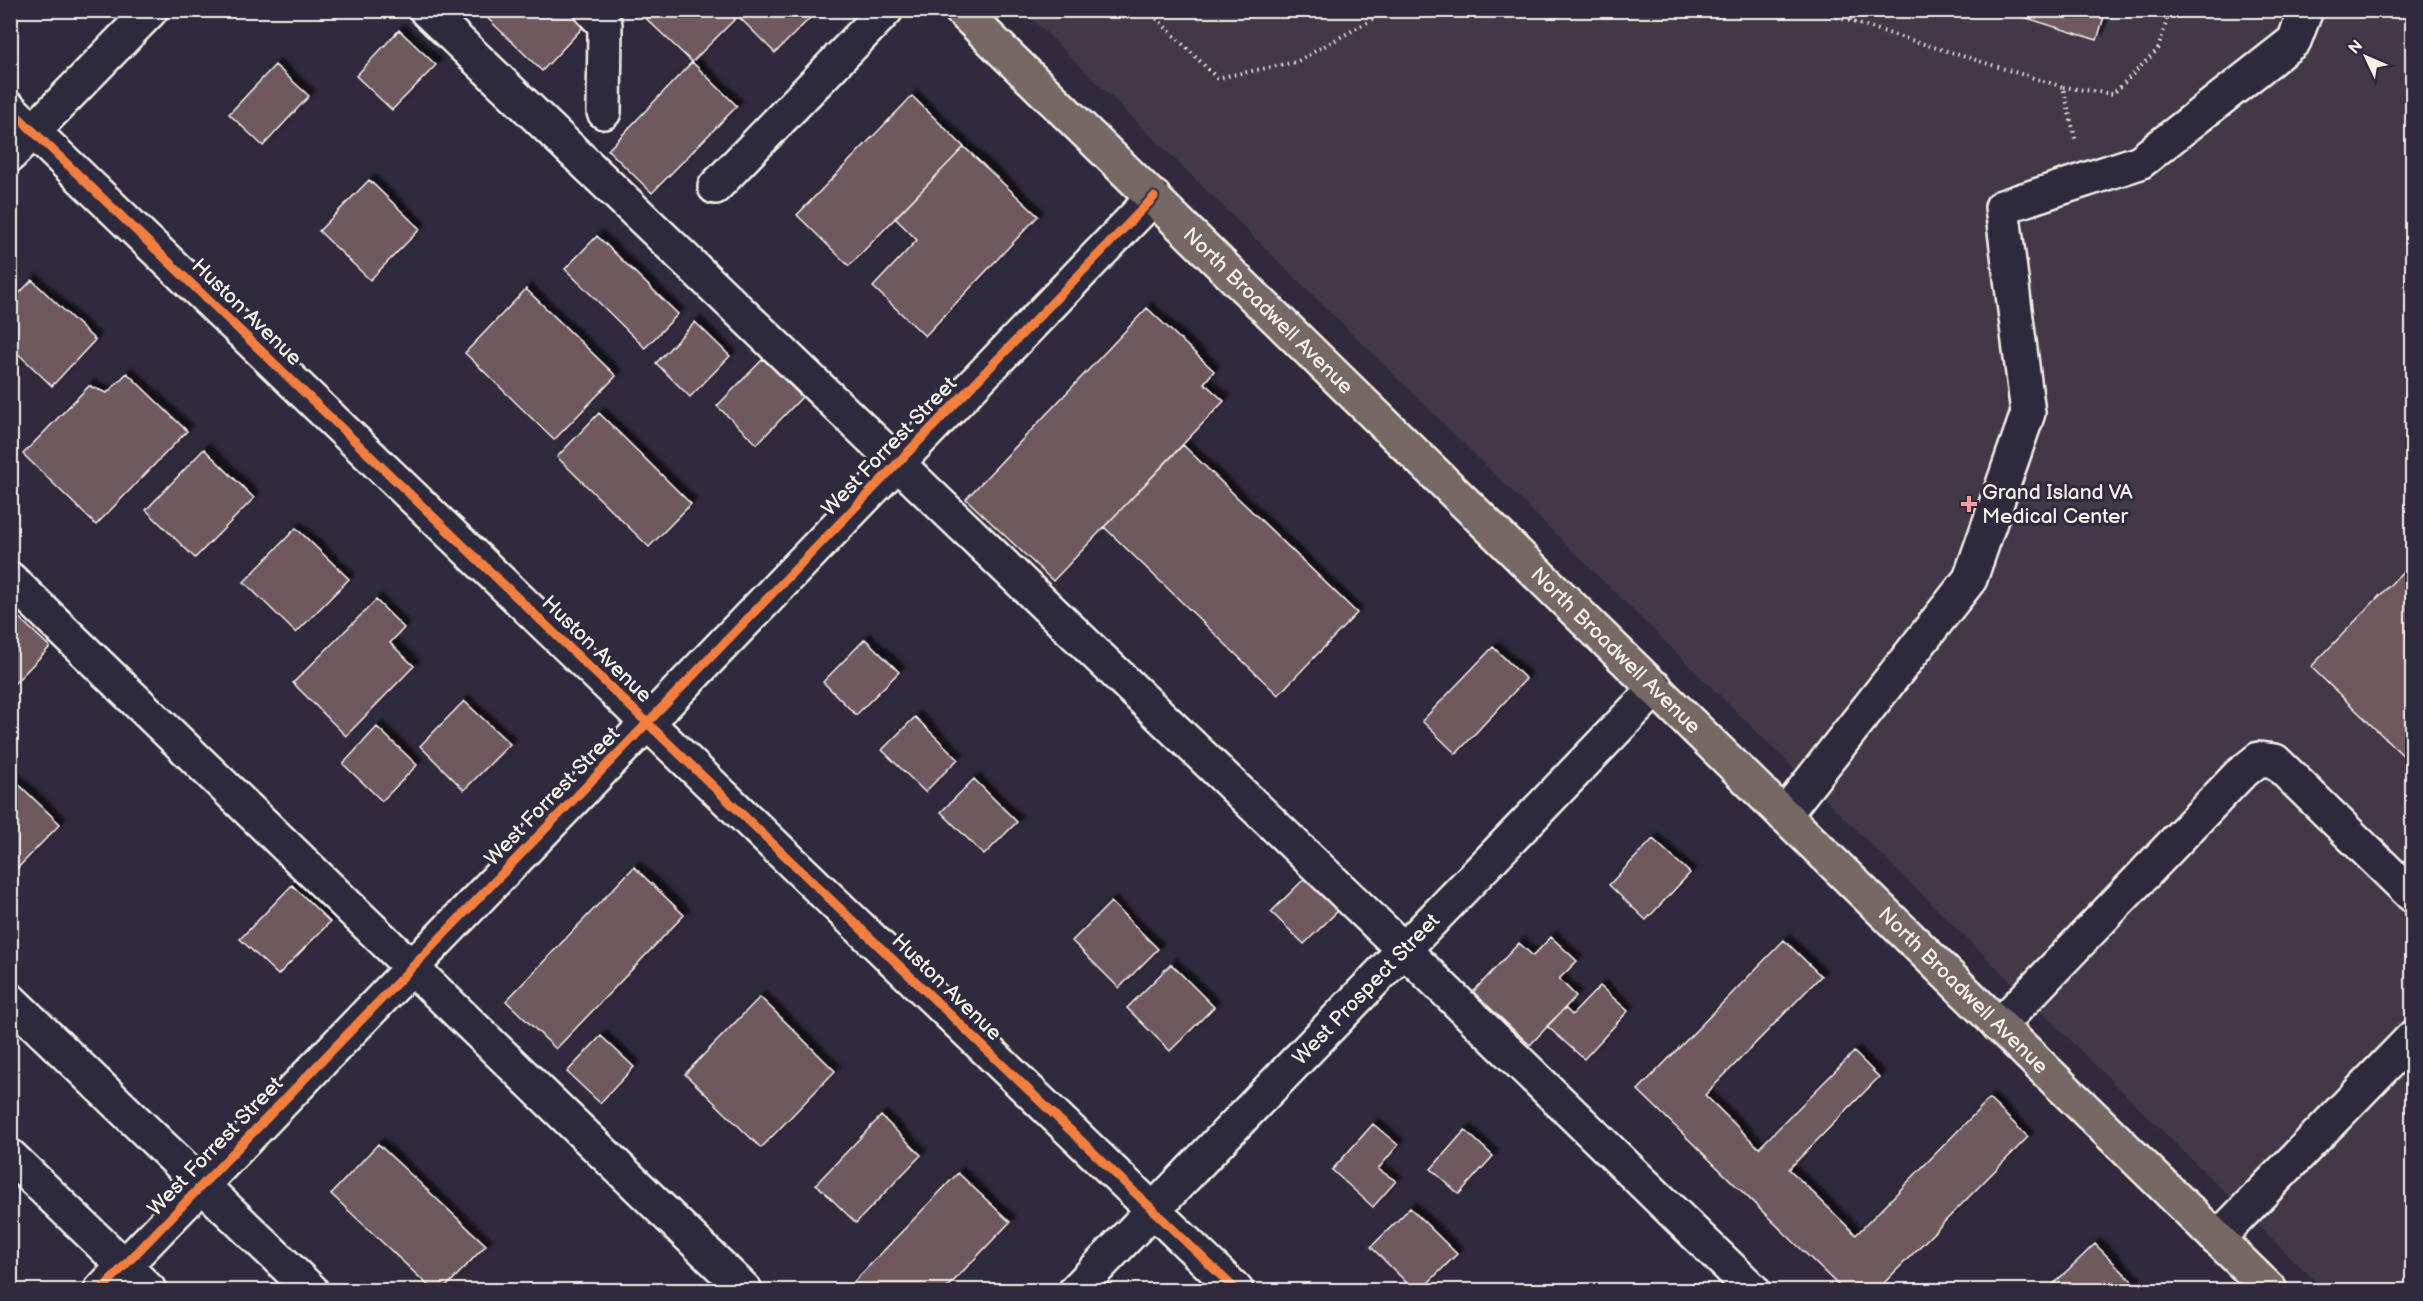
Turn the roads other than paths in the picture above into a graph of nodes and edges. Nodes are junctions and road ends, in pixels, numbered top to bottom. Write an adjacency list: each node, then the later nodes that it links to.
1 (151, 10): 9 (street)
2 (426, 10): 13 (street)
3 (591, 10): 8 (street)
4 (962, 10): 12 (main road, North Broadwell Avenue)
5 (2306, 10): 17 (street)
6 (867, 17): 11 (street)
7 (10, 109): 9 (street, Huston Avenue)
8 (604, 112)
9 (33, 132): 10 (street); 16 (street, Huston Avenue)
10 (10, 155)
11 (715, 187)
12 (1154, 197): 13 (street, West Forrest Street); 15 (main road, North Broadwell Avenue)
13 (896, 464): 16 (street, West Forrest Street); 19 (street)
14 (10, 579): 20 (street)
15 (1656, 688): 17 (main road, North Broadwell Avenue); 19 (street, West Prospect Street)
16 (647, 723): 20 (street, West Forrest Street); 26 (street, Huston Avenue)
17 (1784, 815): 22 (main road, North Broadwell Avenue)
18 (2412, 895): 22 (street)
19 (1404, 950): 26 (street, West Prospect Street); 35 (street)
20 (411, 968): 25 (street, West Forrest Street); 32 (street)
21 (10, 1000): 25 (street)
22 (1999, 1026): 27 (main road, North Broadwell Avenue)
23 (2412, 1038): 27 (street)
24 (10, 1156): 28 (street)
25 (202, 1186): 28 (street, West Forrest Street); 31 (street)
26 (1153, 1210): 33 (street, West Prospect Street); 34 (street, Huston Avenue)
27 (2217, 1239): 36 (main road, North Broadwell Avenue)
28 (124, 1267): 29 (street, West Forrest Street); 30 (street)
29 (101, 1290)
30 (148, 1290)
31 (310, 1290)
32 (745, 1290)
33 (1076, 1290)
34 (1236, 1290)
35 (1753, 1290)
36 (2270, 1290)

